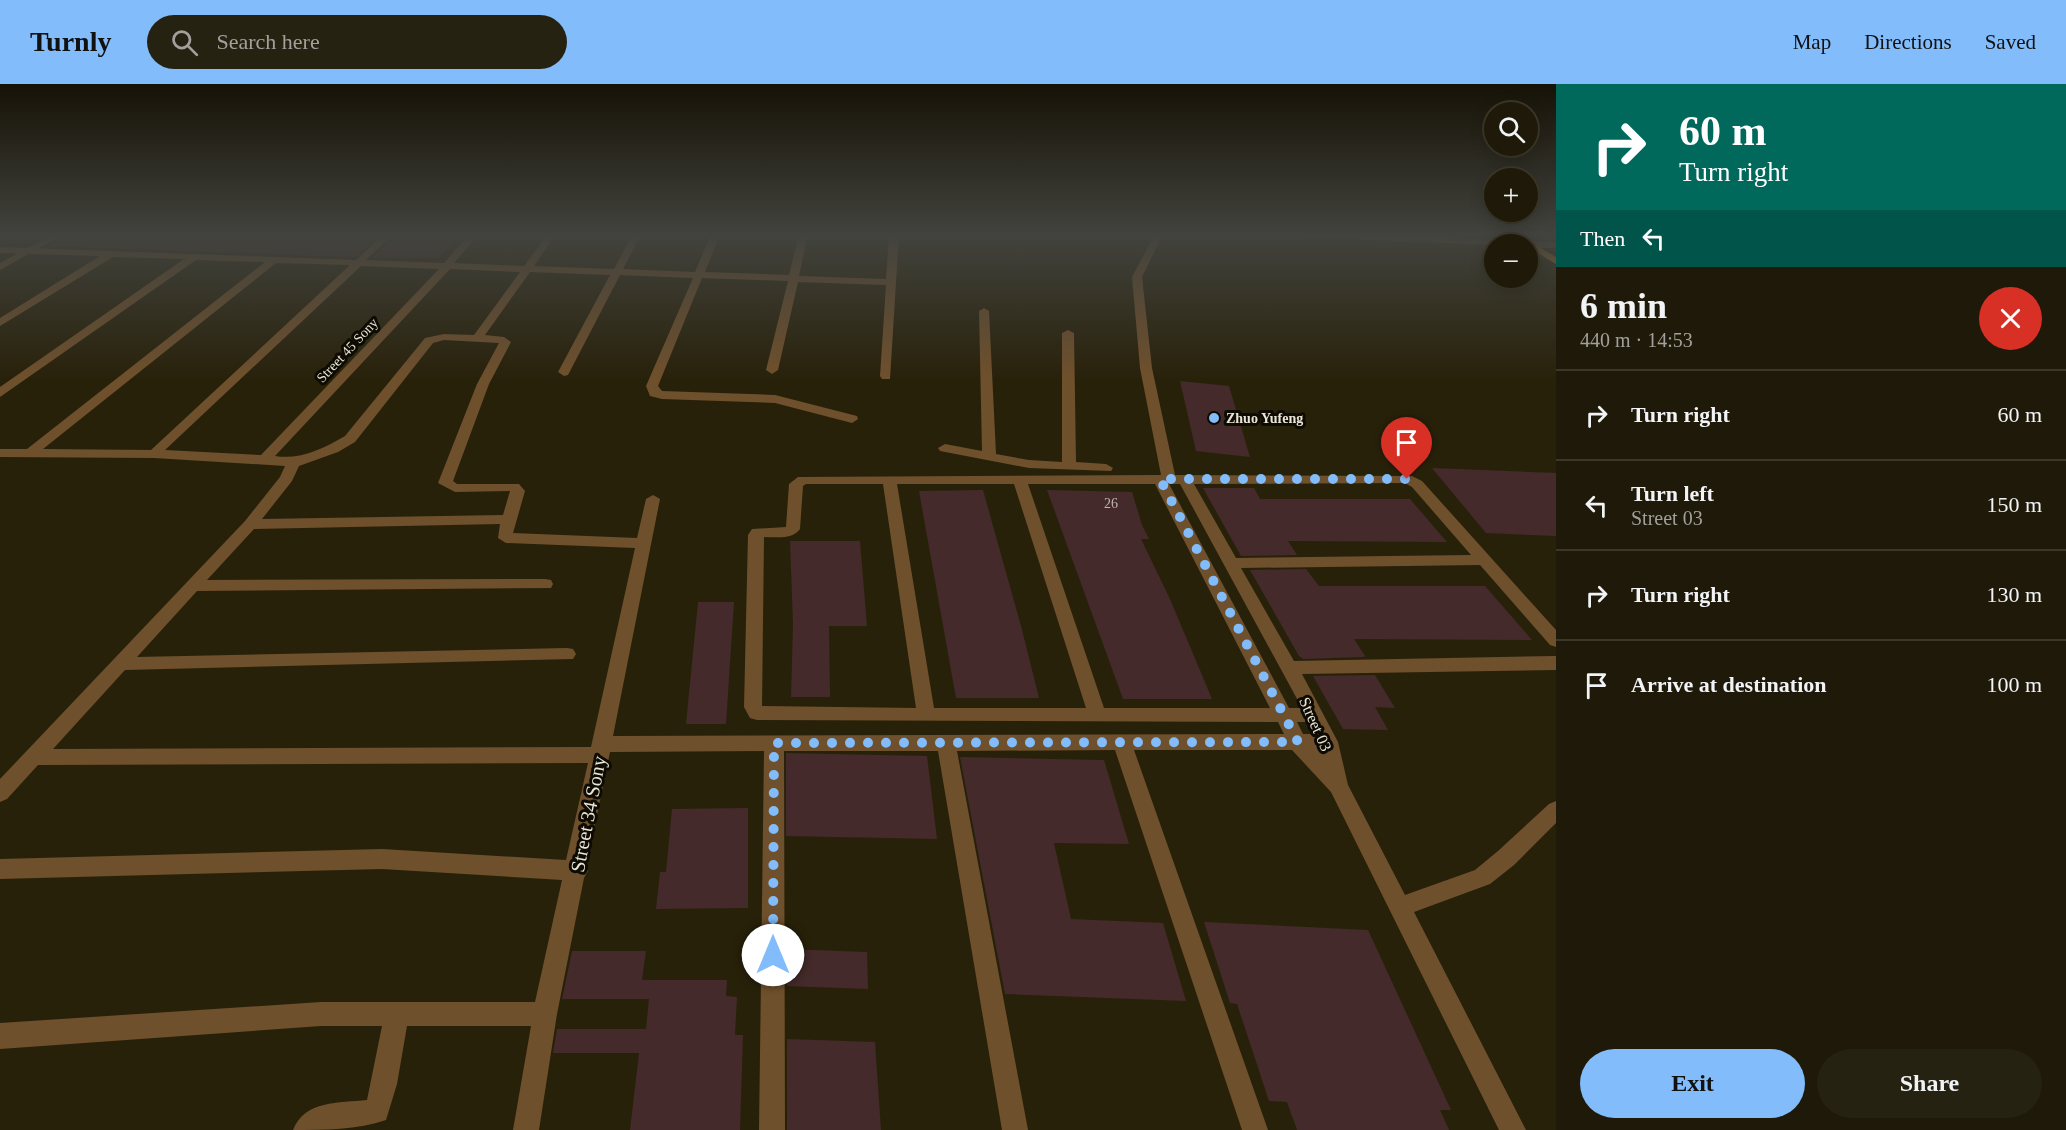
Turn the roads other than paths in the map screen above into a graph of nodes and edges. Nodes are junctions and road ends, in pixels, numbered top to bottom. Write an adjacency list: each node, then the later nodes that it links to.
1 (65, 283): 15 (street)
2 (157, 283): 21 (street)
3 (245, 283): 25 (street)
4 (337, 283): 26 (street)
5 (431, 283): 28 (street, Street 45 Sony)
6 (515, 283): 17 (street)
7 (611, 283): 19 (street)
8 (696, 283): 22 (street)
9 (792, 283): 18 (street)
10 (828, 283): 13 (street)
11 (892, 283): 13 (street)
12 (1138, 283): 31 (street)
13 (892, 286): 20 (street)
14 (984, 311): 27 (street)
15 (0, 323)
16 (1068, 333): 30 (street)
17 (477, 338): 29 (street); 35 (street)
18 (772, 370)
19 (564, 372)
20 (886, 376)
21 (0, 393)
22 (852, 418)
23 (945, 448): 27 (street)
24 (0, 453): 25 (street)
25 (30, 453): 26 (street)
26 (154, 454): 28 (street)
27 (989, 457): 30 (street)
28 (265, 459): 29 (street)
29 (293, 463): 36 (street)
30 (1069, 467): 31 (street)
31 (1170, 477): 32 (street); 38 (street); 39 (street, Street 03); 48 (street, Street 03)
32 (1019, 479): 33 (street); 50 (street)
33 (890, 480): 47 (street); 47 (street)
34 (653, 499): 37 (street, Street 34 Sony)
35 (509, 519): 36 (street); 37 (street)
36 (250, 524): 41 (street)
37 (643, 543): 56 (street, Street 34 Sony)
38 (1483, 560): 39 (street); 42 (street)
39 (1232, 563): 46 (street, Street 03)
40 (545, 584): 41 (street)
41 (192, 586): 45 (street)
42 (1556, 641)
43 (567, 654): 45 (street)
44 (1556, 663): 46 (street)
45 (119, 664): 57 (street)
46 (1288, 668): 49 (street, Street 03)
47 (926, 715): 50 (street)
48 (1284, 715): 49 (street); 50 (street); 53 (street, Street 03)
49 (1316, 715): 54 (street, Street 03)
50 (1098, 716)
51 (1121, 741): 52 (street); 53 (street); 71 (street)
52 (946, 742): 55 (street); 70 (street)
53 (1298, 742): 54 (street); 58 (street, Street 03)
54 (1328, 742): 58 (street, Street 03)
55 (774, 743): 56 (street); 69 (street)
56 (600, 750): 57 (street); 62 (street, Street 34 Sony)
57 (33, 757): 59 (street)
58 (1338, 786): 63 (street)
59 (0, 793)
60 (1556, 810): 63 (street)
61 (0, 870): 62 (street)
62 (577, 871): 64 (street, Street 34 Sony)
63 (1400, 907): 72 (street)
64 (545, 1014): 65 (street); 68 (street, Street 34 Sony)
65 (397, 1015): 66 (street); 67 (street)
66 (0, 1036)
67 (306, 1130)
68 (526, 1130)
69 (772, 1130)
70 (1015, 1130)
71 (1255, 1130)
72 (1513, 1130)

